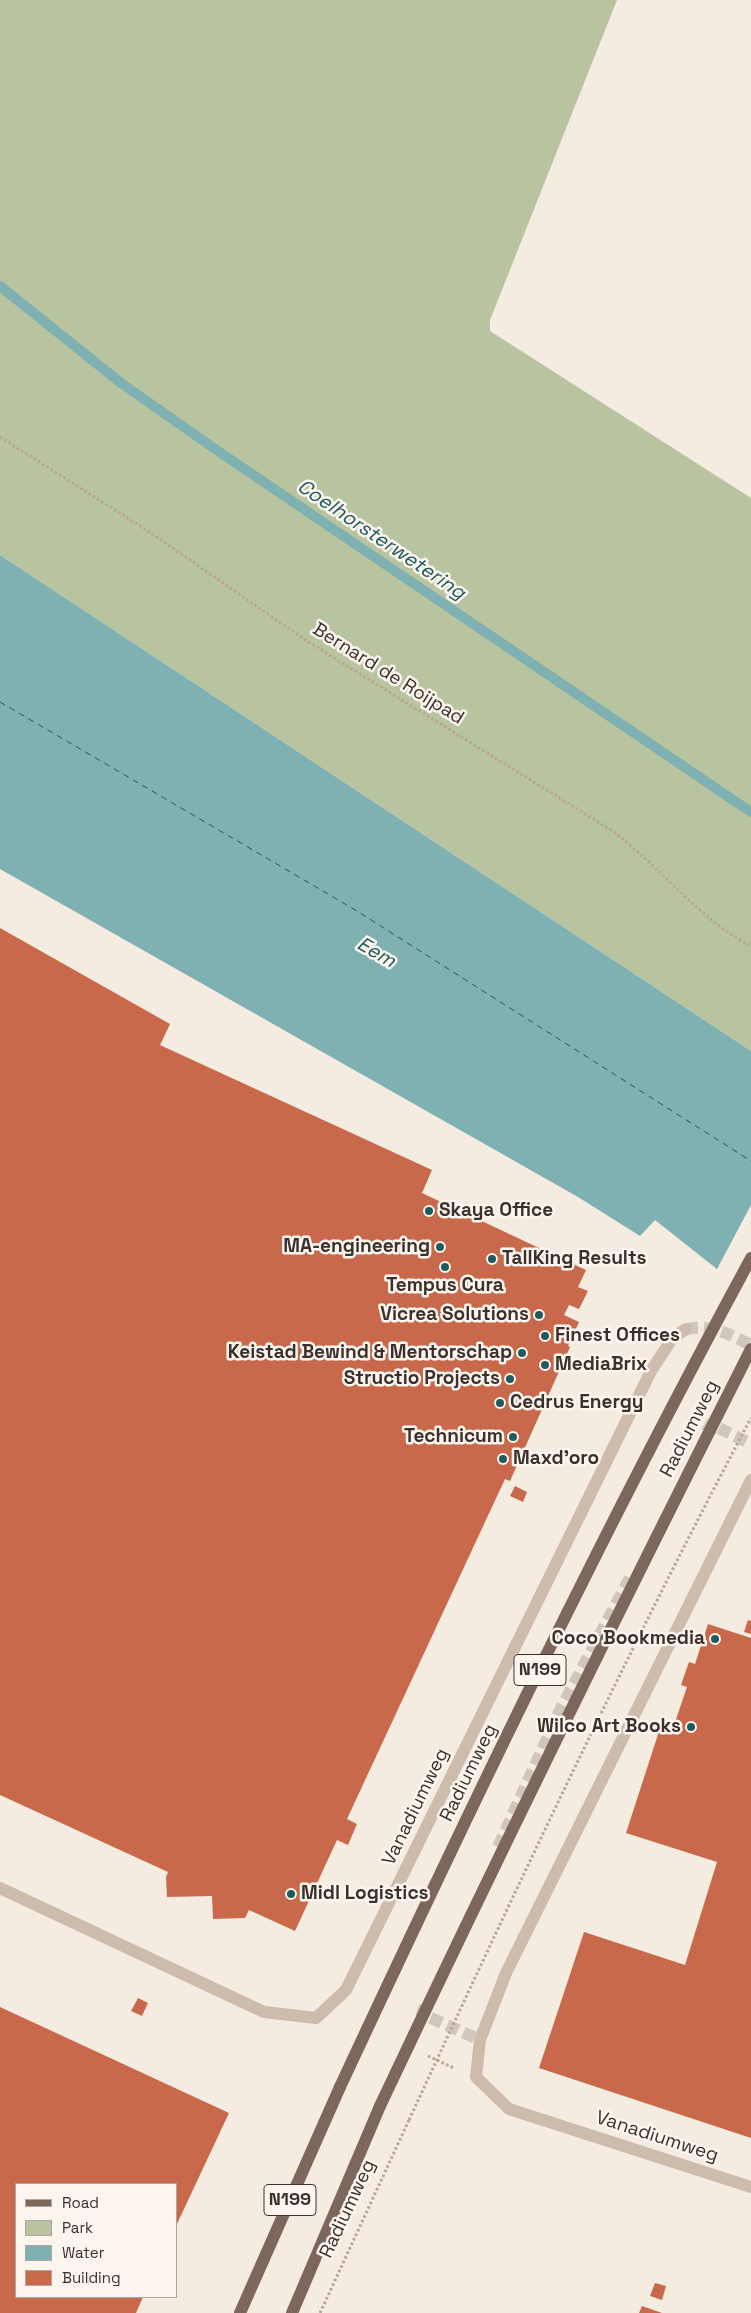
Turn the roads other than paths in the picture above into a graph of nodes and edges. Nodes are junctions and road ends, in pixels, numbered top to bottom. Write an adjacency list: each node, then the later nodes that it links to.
1 (751, 1258): 7 (main road, Radiumweg / N199, bridge)
2 (686, 1329): 5 (street, Vanadiumweg)
3 (751, 1350): 8 (main road, Radiumweg / N199, bridge)
4 (751, 1480): 6 (street, Vanadiumweg)
5 (0, 1888)
6 (751, 2187)
7 (240, 2313)
8 (292, 2313)

